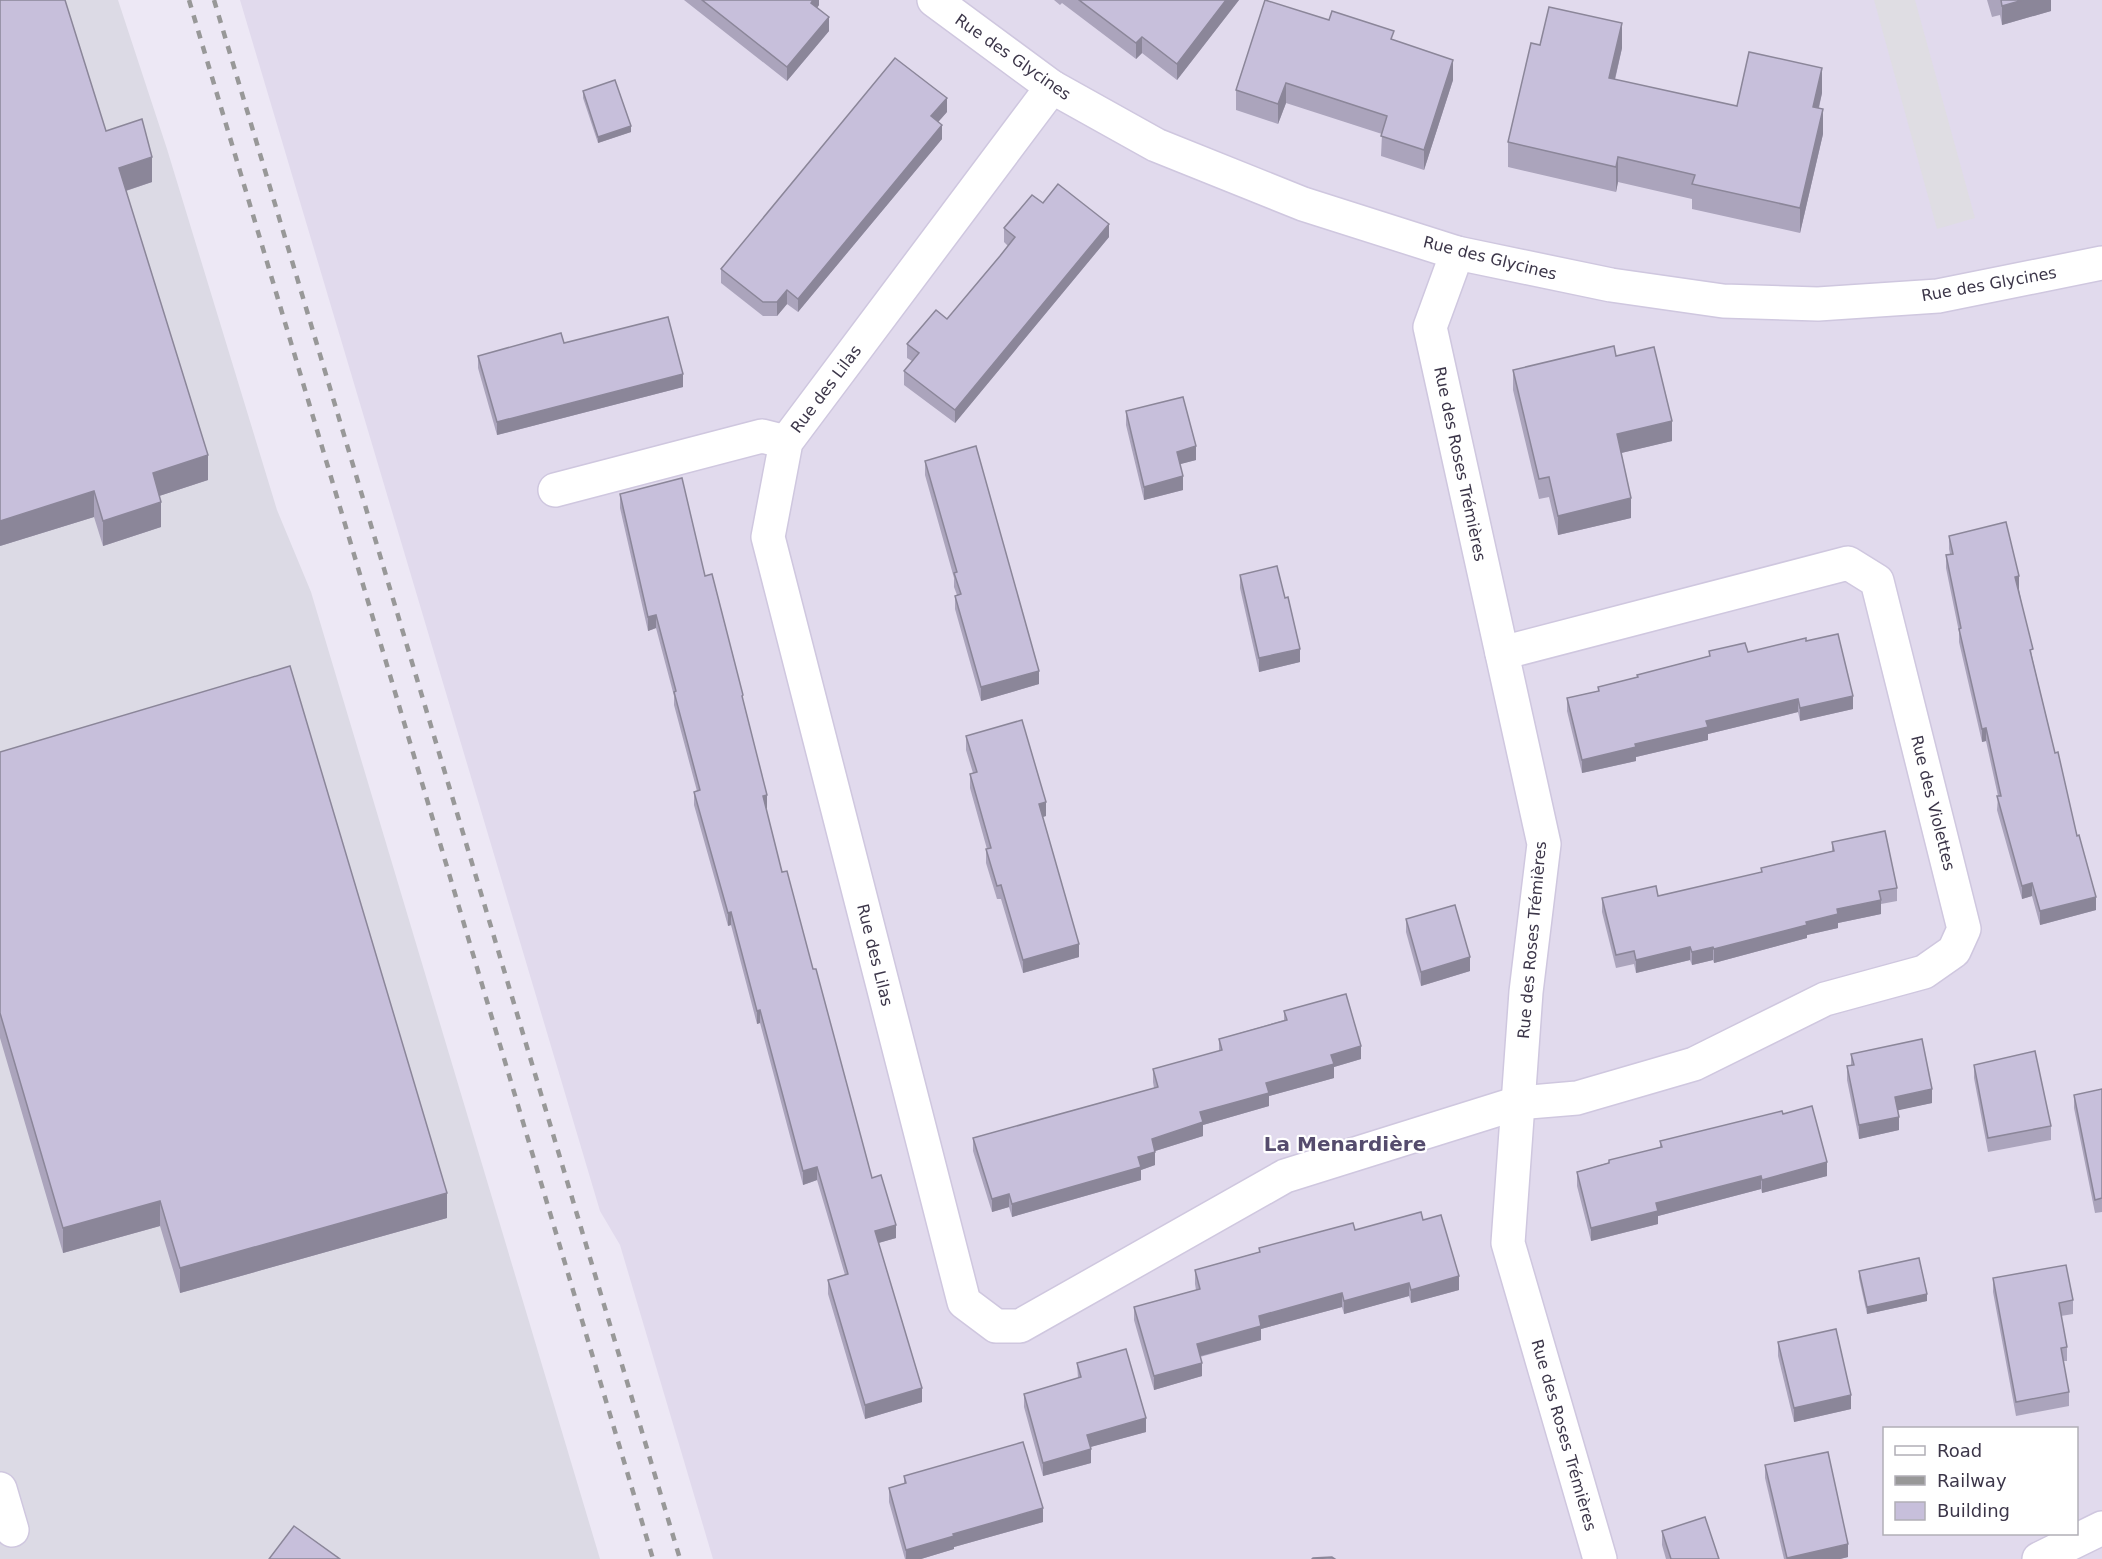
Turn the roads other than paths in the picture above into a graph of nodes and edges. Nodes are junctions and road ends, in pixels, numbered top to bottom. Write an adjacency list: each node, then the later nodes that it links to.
1 (934, 0): 2 (street, Rue des Glycines)
2 (1052, 87): 3 (street, Rue des Glycines); 5 (street, Rue des Lilas)
3 (1457, 253): 4 (street, Rue des Glycines); 7 (street, Rue des Roses Trémières)
4 (2102, 263)
5 (786, 442): 6 (street); 8 (street, Rue des Lilas)
6 (555, 490)
7 (1502, 653): 8 (street, Rue des Roses Trémières); 8 (street, Rue des Violettes)
8 (1518, 1103): 12 (street, Rue des Roses Trémières)
9 (0, 1489): 11 (street)
10 (2102, 1528): 13 (street)
11 (12, 1530)
12 (1600, 1559)
13 (2039, 1559)

